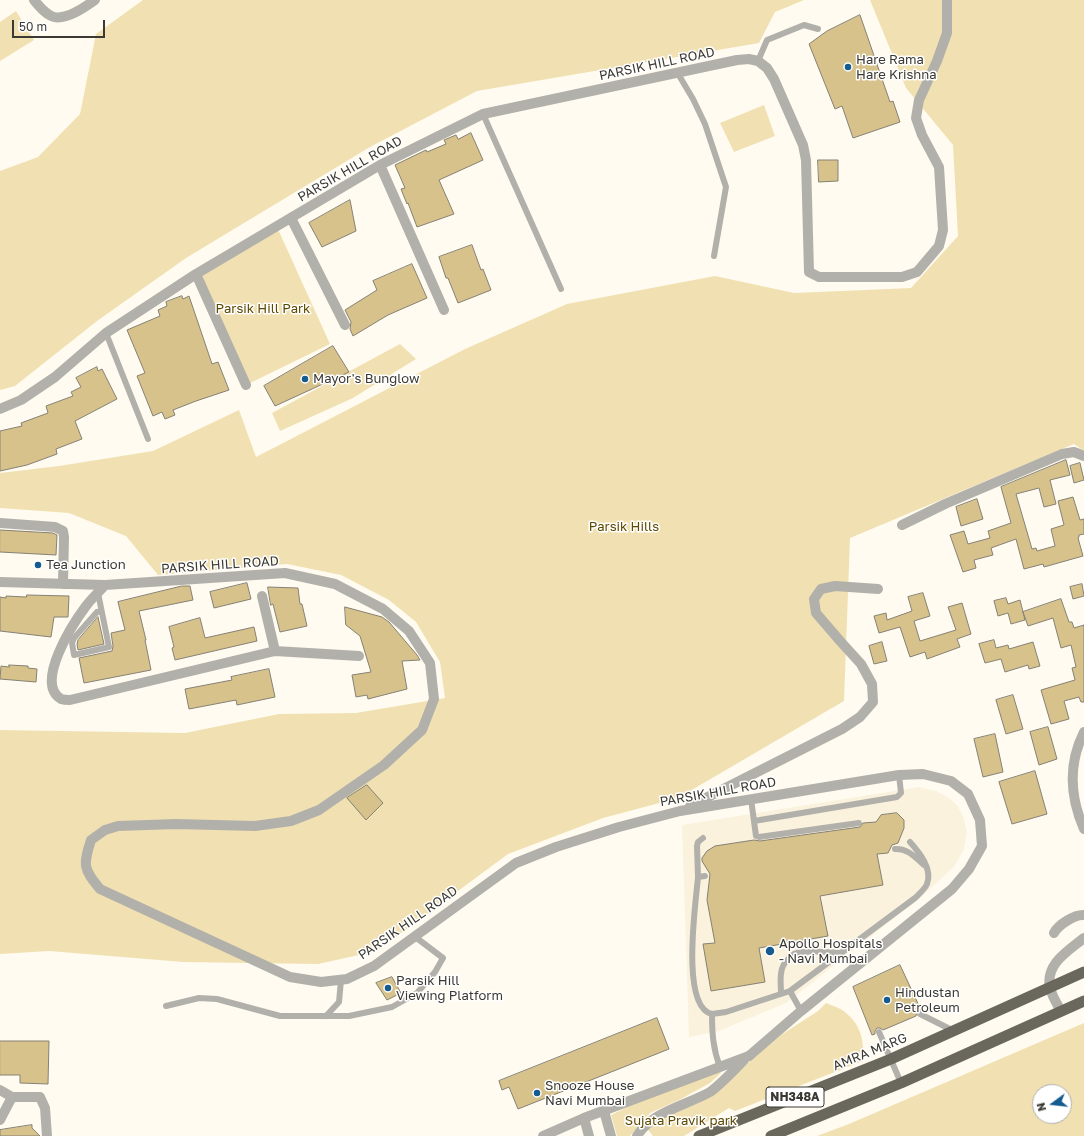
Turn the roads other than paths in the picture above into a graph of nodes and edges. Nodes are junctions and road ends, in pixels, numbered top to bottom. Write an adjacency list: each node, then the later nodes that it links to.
1 (34, 0): 2 (street)
2 (95, 0)
3 (946, 0): 5 (street)
4 (818, 29): 5 (lane)
5 (758, 61): 6 (street, PARSIK HILL ROAD)
6 (677, 72): 7 (street, PARSIK HILL ROAD); 10 (lane)
7 (483, 114): 8 (street, PARSIK HILL ROAD); 12 (lane)
8 (380, 165): 9 (street, PARSIK HILL ROAD); 13 (street)
9 (291, 218): 11 (street, PARSIK HILL ROAD); 14 (street)
10 (714, 256)
11 (196, 274): 15 (street, PARSIK HILL ROAD); 16 (street)
12 (561, 289)
13 (444, 310)
14 (345, 326)
15 (106, 333): 17 (street, PARSIK HILL ROAD); 18 (lane)
16 (246, 385)
17 (0, 409)
18 (148, 439)
19 (1084, 456): 21 (street)
20 (0, 523): 23 (street)
21 (902, 525)
22 (0, 582): 23 (street, PARSIK HILL ROAD)
23 (63, 584): 24 (street, PARSIK HILL ROAD)
24 (105, 585): 26 (street); 50 (street, PARSIK HILL ROAD)
25 (878, 589): 34 (street)
26 (98, 593): 28 (lane); 29 (street)
27 (262, 596): 29 (street)
28 (101, 611): 28 (lane)
29 (275, 651): 30 (street)
30 (359, 656)
31 (1084, 732): 37 (street)
32 (899, 775): 33 (street, PARSIK HILL ROAD); 35 (lane); 56 (street, PARSIK HILL ROAD)
33 (751, 799): 34 (street, PARSIK HILL ROAD); 35 (lane)
34 (680, 810): 46 (street, PARSIK HILL ROAD)
35 (754, 821): 36 (lane)
36 (858, 823)
37 (1084, 830)
38 (703, 838): 43 (lane)
39 (910, 842): 41 (lane)
40 (895, 849): 41 (lane)
41 (926, 866): 48 (lane)
42 (705, 876): 43 (lane)
43 (698, 877): 58 (lane)
44 (1084, 915): 45 (street)
45 (1054, 933)
46 (414, 936): 50 (street, PARSIK HILL ROAD); 60 (lane)
47 (1084, 938): 51 (street)
48 (841, 953): 52 (lane); 53 (lane)
49 (1084, 972): 51 (highway, NH348A)
50 (341, 980): 60 (lane)
51 (1050, 987): 57 (street); 62 (highway, AMRA MARG / NH348A)
52 (790, 991): 53 (lane); 56 (lane)
53 (781, 994): 58 (lane)
54 (1084, 1001): 57 (highway, NH348A)
55 (166, 1006): 60 (lane)
56 (801, 1011): 63 (street, PARSIK HILL ROAD)
57 (1061, 1011): 66 (highway, NH348A)
58 (712, 1014): 65 (lane)
59 (920, 1014): 62 (lane)
60 (326, 1016)
61 (879, 1032): 64 (lane)
62 (954, 1032): 64 (highway, AMRA MARG / NH348A)
63 (748, 1056): 69 (street, PARSIK HILL ROAD); 76 (street)
64 (891, 1059): 66 (lane); 77 (highway, AMRA MARG / NH348A)
65 (720, 1067)
66 (901, 1083): 78 (highway, NH348A)
67 (0, 1090): 68 (street)
68 (12, 1097): 71 (street); 72 (street)
69 (604, 1111): 70 (street, PARSIK HILL ROAD); 75 (street)
70 (584, 1118): 73 (street, PARSIK HILL ROAD); 74 (street)
71 (0, 1120)
72 (47, 1136)
73 (543, 1136)
74 (589, 1136)
75 (612, 1136)
76 (637, 1136)
77 (699, 1136)
78 (771, 1136)

